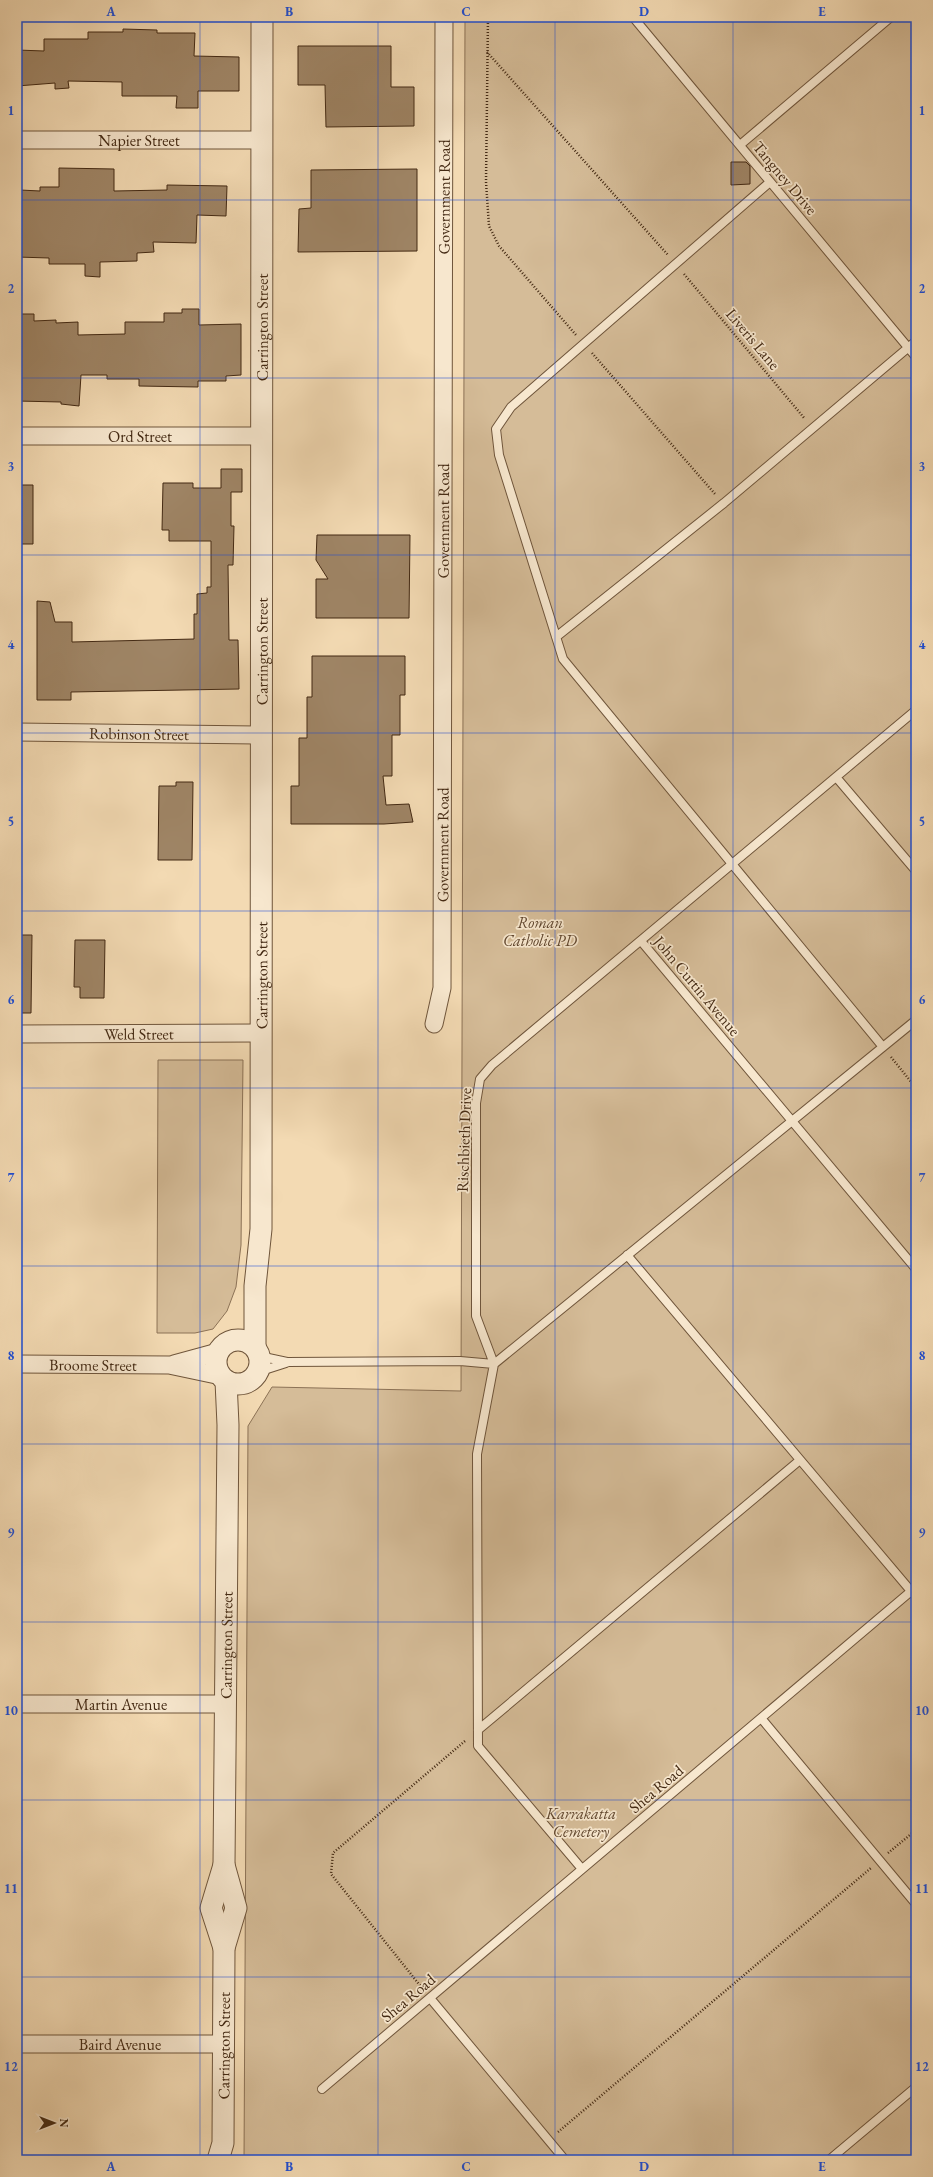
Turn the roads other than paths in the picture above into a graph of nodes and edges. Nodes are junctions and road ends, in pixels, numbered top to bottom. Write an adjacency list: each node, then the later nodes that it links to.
1 (262, 17): 6 (street, Carrington Street)
2 (444, 17): 23 (street, Government Road)
3 (633, 17): 7 (lane, Tangney Drive)
4 (891, 17): 7 (lane)
5 (17, 140): 6 (street, Napier Street)
6 (262, 140): 13 (street, Carrington Street)
7 (740, 145): 8 (lane, Tangney Drive)
8 (770, 182): 10 (lane, Tangney Drive); 14 (lane)
9 (916, 341): 10 (lane)
10 (908, 347): 11 (lane, Tangney Drive); 14 (lane)
11 (916, 357)
12 (17, 436): 13 (street, Ord Street)
13 (263, 436): 17 (street, Carrington Street)
14 (556, 637): 19 (lane)
15 (916, 710): 18 (lane, John Curtin Avenue)
16 (17, 732): 17 (street, Robinson Street)
17 (262, 735): 24 (street, Carrington Street)
18 (836, 777): 19 (lane, John Curtin Avenue); 20 (lane)
19 (732, 865): 21 (lane, John Curtin Avenue); 26 (lane)
20 (916, 871)
21 (641, 941): 27 (lane, John Curtin Avenue); 35 (lane, Rischbieth Drive)
22 (916, 1020): 26 (lane)
23 (434, 1024)
24 (262, 1033): 25 (street, Weld Street); 30 (street, Carrington Street)
25 (17, 1034)
26 (883, 1047): 27 (lane)
27 (792, 1121): 28 (lane); 29 (lane, John Curtin Avenue)
28 (627, 1255): 35 (lane); 38 (lane)
29 (916, 1269)
30 (255, 1286): 31 (street, Carrington Street); 32 (street, Carrington Street)
31 (226, 1346): 32 (street); 36 (street, Broome Street); 37 (street)
32 (258, 1358): 33 (lane); 33 (lane); 37 (street)
33 (287, 1362): 35 (lane)
34 (17, 1364): 36 (street, Broome Street)
35 (494, 1364): 43 (lane)
36 (170, 1366): 37 (street, Broome Street)
37 (229, 1380): 41 (street, Carrington Street)
38 (800, 1460): 39 (lane); 43 (lane)
39 (914, 1592): 42 (lane, Shea Road)
40 (17, 1704): 41 (street, Martin Avenue)
41 (226, 1704): 48 (street, Carrington Street)
42 (761, 1718): 44 (lane, Shea Road); 45 (lane)
43 (478, 1730): 44 (lane)
44 (582, 1869): 46 (lane, Shea Road)
45 (916, 1904)
46 (430, 1998): 50 (lane, Shea Road); 52 (lane)
47 (17, 2044): 48 (street, Baird Avenue)
48 (224, 2044): 51 (street, Carrington Street)
49 (916, 2087): 53 (lane)
50 (322, 2089)
51 (223, 2154)
52 (565, 2160)
53 (829, 2160)

